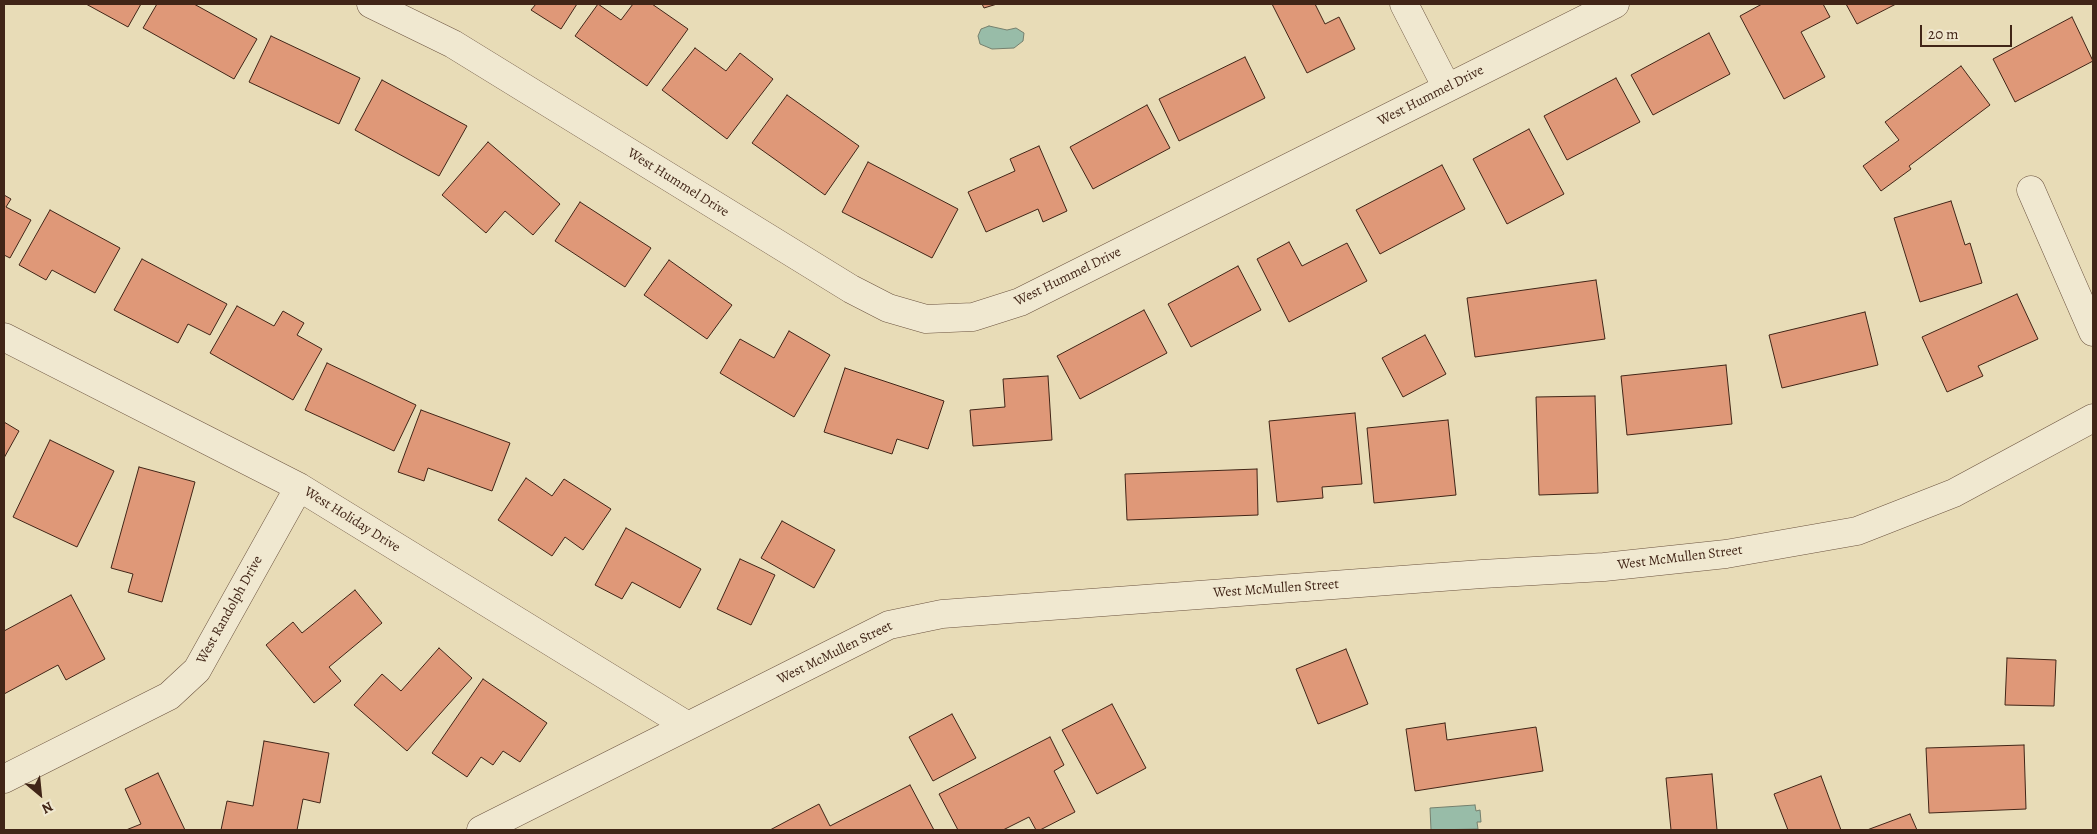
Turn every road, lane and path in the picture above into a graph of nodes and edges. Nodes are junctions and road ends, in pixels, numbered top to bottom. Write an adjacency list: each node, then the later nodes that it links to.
1 (371, 4): 4 (street, West Hummel Drive)
2 (1404, 4): 4 (street)
3 (1615, 4): 4 (street, West Hummel Drive)
4 (1446, 88)
5 (2031, 190): 6 (street)
6 (2093, 332)
7 (4, 337): 9 (street, West Holiday Drive)
8 (2093, 418): 10 (street, West McMullen Street)
9 (300, 487): 10 (street, West Holiday Drive); 11 (street, West Randolph Drive)
10 (688, 726): 12 (street, West McMullen Street)
11 (4, 779)
12 (481, 830)

